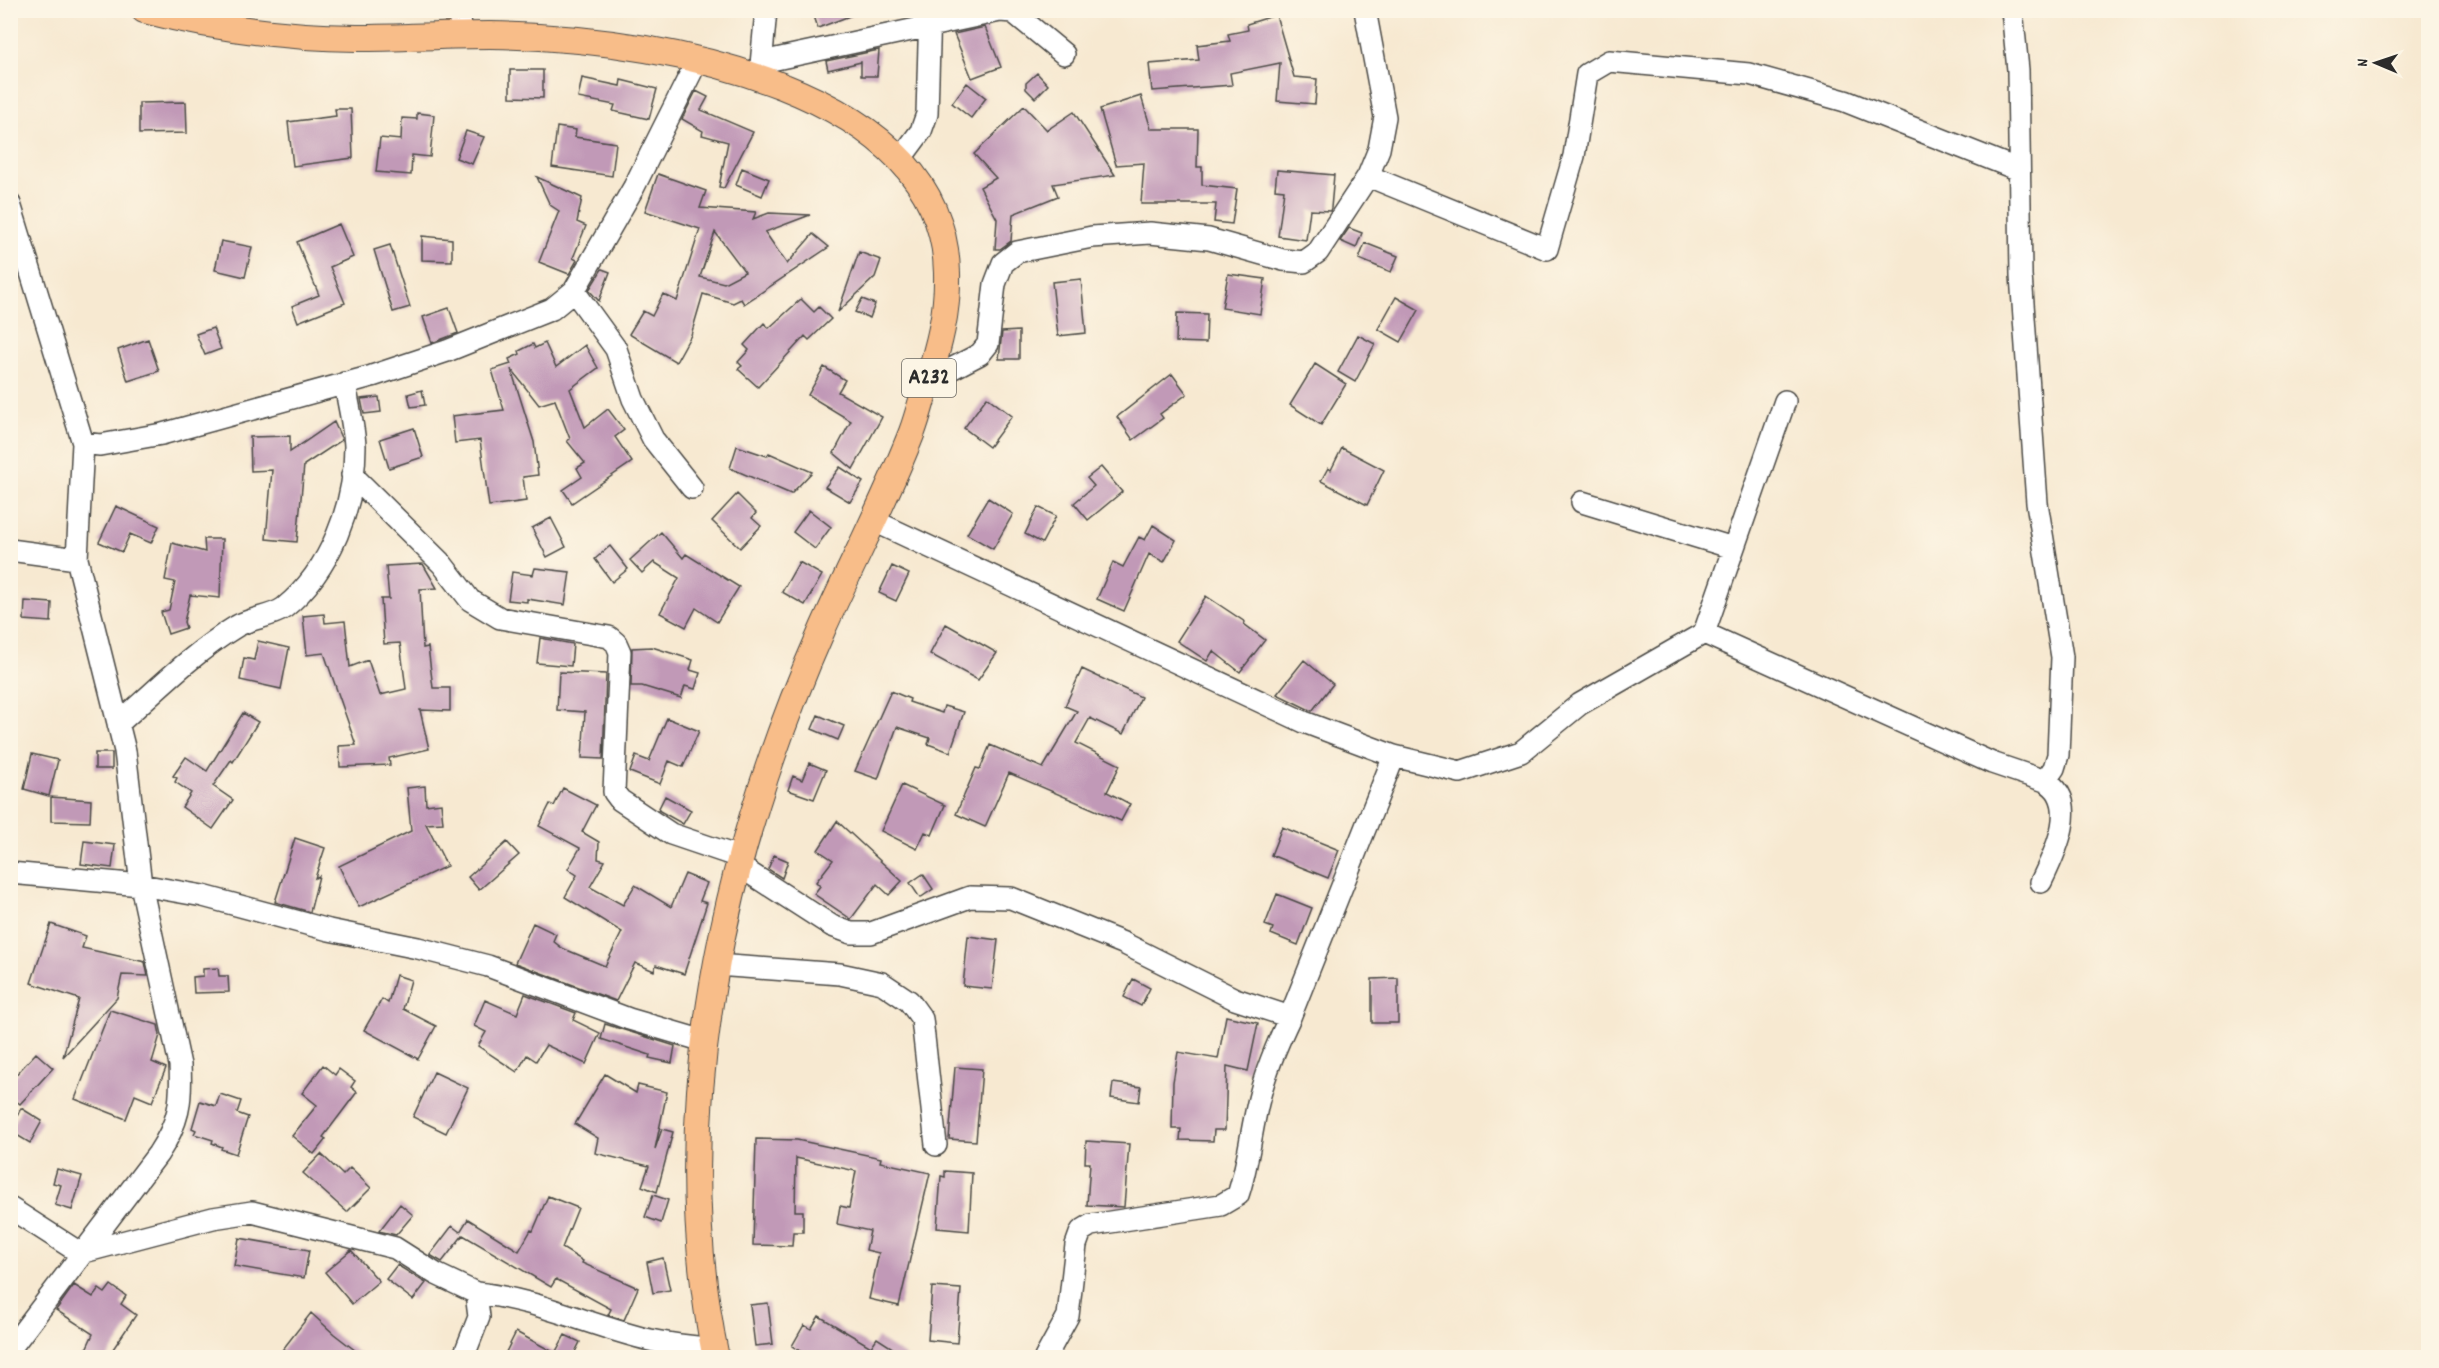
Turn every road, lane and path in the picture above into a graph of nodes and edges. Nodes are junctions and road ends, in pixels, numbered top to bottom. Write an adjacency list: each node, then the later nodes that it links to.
1 (144, 10): 7 (main road, A232)
2 (461, 10): 7 (street)
3 (766, 10): 10 (street)
4 (2012, 10): 12 (street)
5 (1368, 12): 13 (street)
6 (930, 18): 8 (street); 10 (street); 11 (street)
7 (459, 36): 9 (main road, A232)
8 (1064, 54)
9 (698, 59): 10 (main road, A232); 16 (street)
10 (761, 71): 11 (main road, A232)
11 (901, 158): 17 (main road, A232)
12 (2019, 170): 13 (street); 31 (street)
13 (1368, 176): 17 (street)
14 (10, 204): 15 (street)
15 (20, 268): 20 (street)
16 (574, 291): 18 (street); 22 (street)
17 (928, 381): 24 (main road, A232)
18 (345, 383): 20 (street); 21 (street)
19 (1785, 401): 25 (street)
20 (83, 443): 27 (street)
21 (352, 475): 29 (street); 32 (street)
22 (692, 488)
23 (1582, 502): 25 (street)
24 (872, 520): 30 (street); 32 (main road, A232)
25 (1733, 548): 28 (street)
26 (10, 550): 27 (street)
27 (77, 560): 29 (street)
28 (1704, 633): 30 (street); 31 (street)
29 (118, 724): 35 (street)
30 (1394, 756): 37 (street)
31 (2045, 782): 34 (street)
32 (740, 862): 36 (main road, A232); 37 (street)
33 (10, 873): 35 (street)
34 (2041, 882)
35 (141, 885): 38 (street); 41 (street)
36 (716, 965): 38 (main road, A232); 39 (street)
37 (1290, 1017): 46 (street)
38 (705, 1041): 44 (main road, A232)
39 (936, 1145)
40 (10, 1208): 41 (street)
41 (80, 1253): 42 (street); 43 (street)
42 (476, 1293): 44 (street); 45 (street)
43 (10, 1349)
44 (715, 1353)
45 (463, 1358)
46 (1045, 1358)

